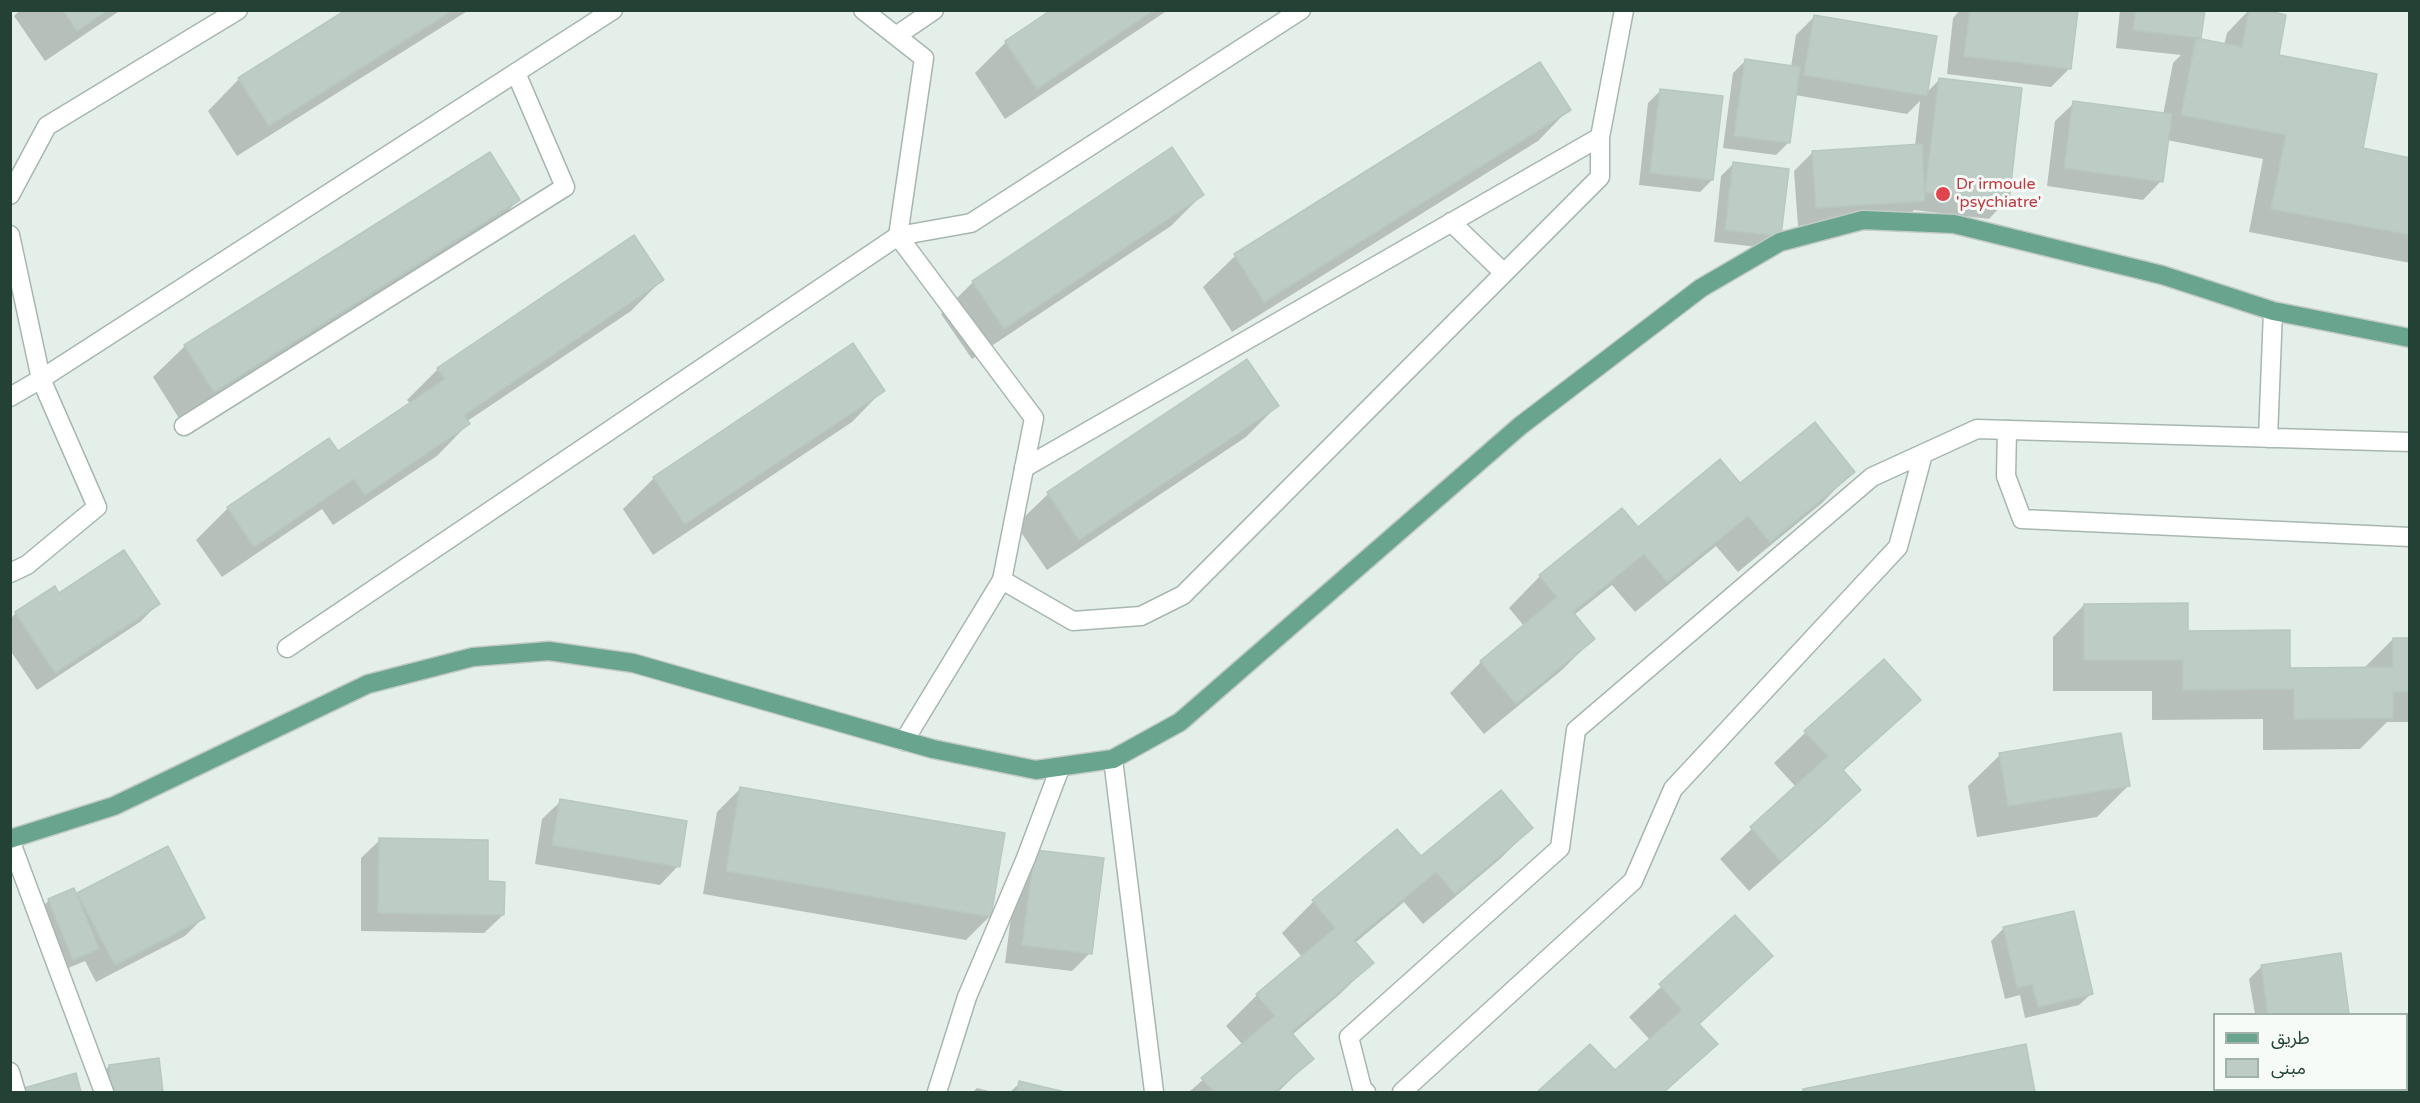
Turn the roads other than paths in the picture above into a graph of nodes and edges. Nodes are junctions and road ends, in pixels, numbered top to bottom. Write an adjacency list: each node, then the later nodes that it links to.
1 (238, 10): 10 (street)
2 (613, 10): 8 (street)
3 (863, 10): 7 (street)
4 (934, 10): 7 (street)
5 (1301, 10): 13 (street)
6 (1624, 10): 9 (street)
7 (896, 36): 13 (street)
8 (516, 73): 17 (street); 19 (street)
9 (1599, 137): 11 (street); 14 (street)
10 (10, 195)
11 (1451, 222): 14 (street); 24 (street)
12 (10, 235): 17 (street)
13 (898, 236): 24 (street); 28 (street)
14 (1504, 273): 27 (street)
15 (2273, 311): 16 (main road); 21 (street); 30 (main road)
16 (2409, 338)
17 (41, 379): 18 (street); 26 (street)
18 (10, 397)
19 (184, 426)
20 (2007, 430): 21 (street); 23 (street); 25 (street)
21 (2268, 438): 22 (street)
22 (2409, 442)
23 (1923, 454): 38 (street); 39 (street)
24 (1024, 468): 27 (street)
25 (2409, 537)
26 (10, 573)
27 (1002, 580): 29 (street)
28 (287, 648)
29 (904, 741): 31 (main road); 32 (main road)
30 (1113, 759): 31 (main road); 37 (street)
31 (1060, 768): 36 (street)
32 (10, 839): 35 (street)
33 (10, 1072): 34 (street)
34 (16, 1092)
35 (104, 1092)
36 (937, 1092)
37 (1154, 1092)
38 (1366, 1092)
39 (1402, 1092)

